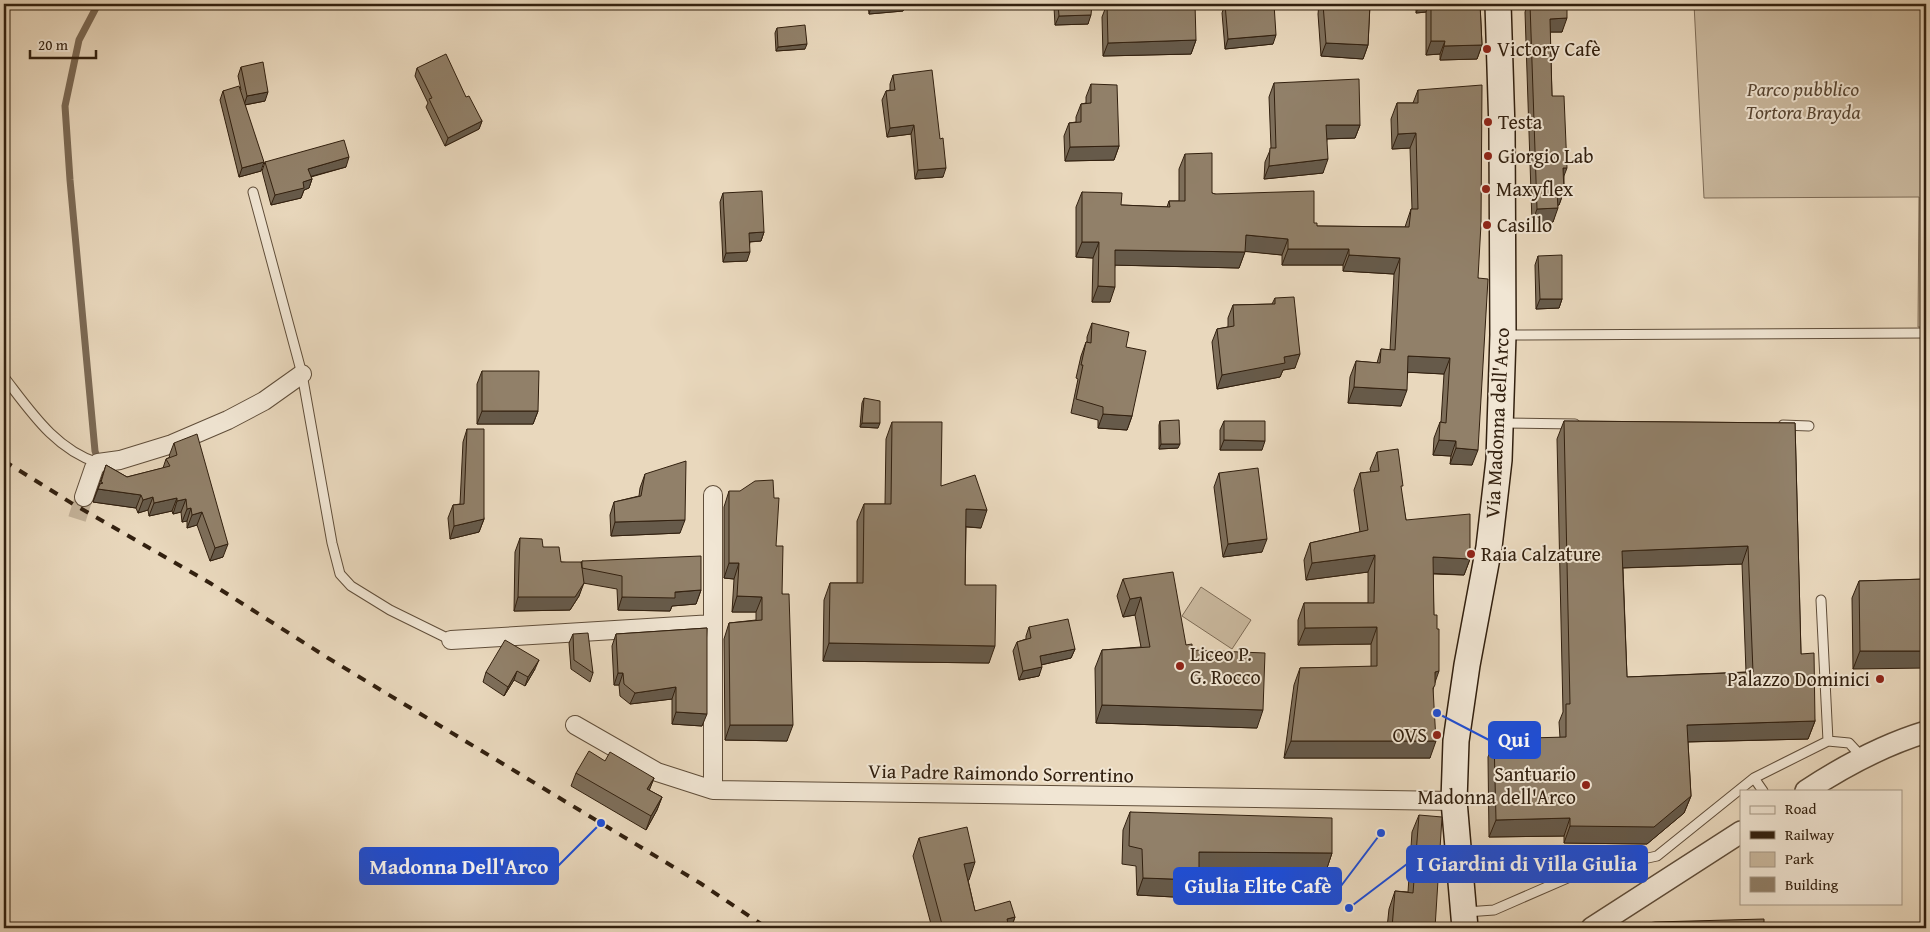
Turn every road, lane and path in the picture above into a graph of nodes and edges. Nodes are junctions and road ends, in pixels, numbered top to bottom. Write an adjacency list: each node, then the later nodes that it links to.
1 (1498, 4): 4 (main road, Via Madonna dell'Arco)
2 (253, 192): 5 (lane)
3 (1926, 333): 4 (lane)
4 (1504, 335): 7 (main road, Via Madonna dell'Arco)
5 (302, 374): 11 (street); 16 (lane)
6 (4, 377): 11 (lane)
7 (1500, 423): 8 (lane); 25 (main road, Via Madonna dell'Arco)
8 (1586, 424)
9 (1770, 425): 10 (lane)
10 (1809, 426)
11 (98, 463): 13 (street)
12 (713, 495): 15 (street)
13 (84, 497)
14 (1821, 600): 19 (lane)
15 (713, 624): 16 (street); 22 (street)
16 (451, 640)
17 (575, 724): 22 (street, Via Padre Raimondo Sorrentino)
18 (1926, 732): 20 (street)
19 (1828, 741): 20 (lane); 21 (lane)
20 (1862, 758): 24 (street)
21 (1754, 778): 23 (lane); 27 (lane)
22 (713, 790): 25 (street, Via Padre Raimondo Sorrentino)
23 (1762, 790)
24 (1808, 790)
25 (1454, 801): 27 (main road, Via Madonna dell'Arco)
26 (1740, 833): 28 (street)
27 (1464, 920)
28 (1592, 928)

